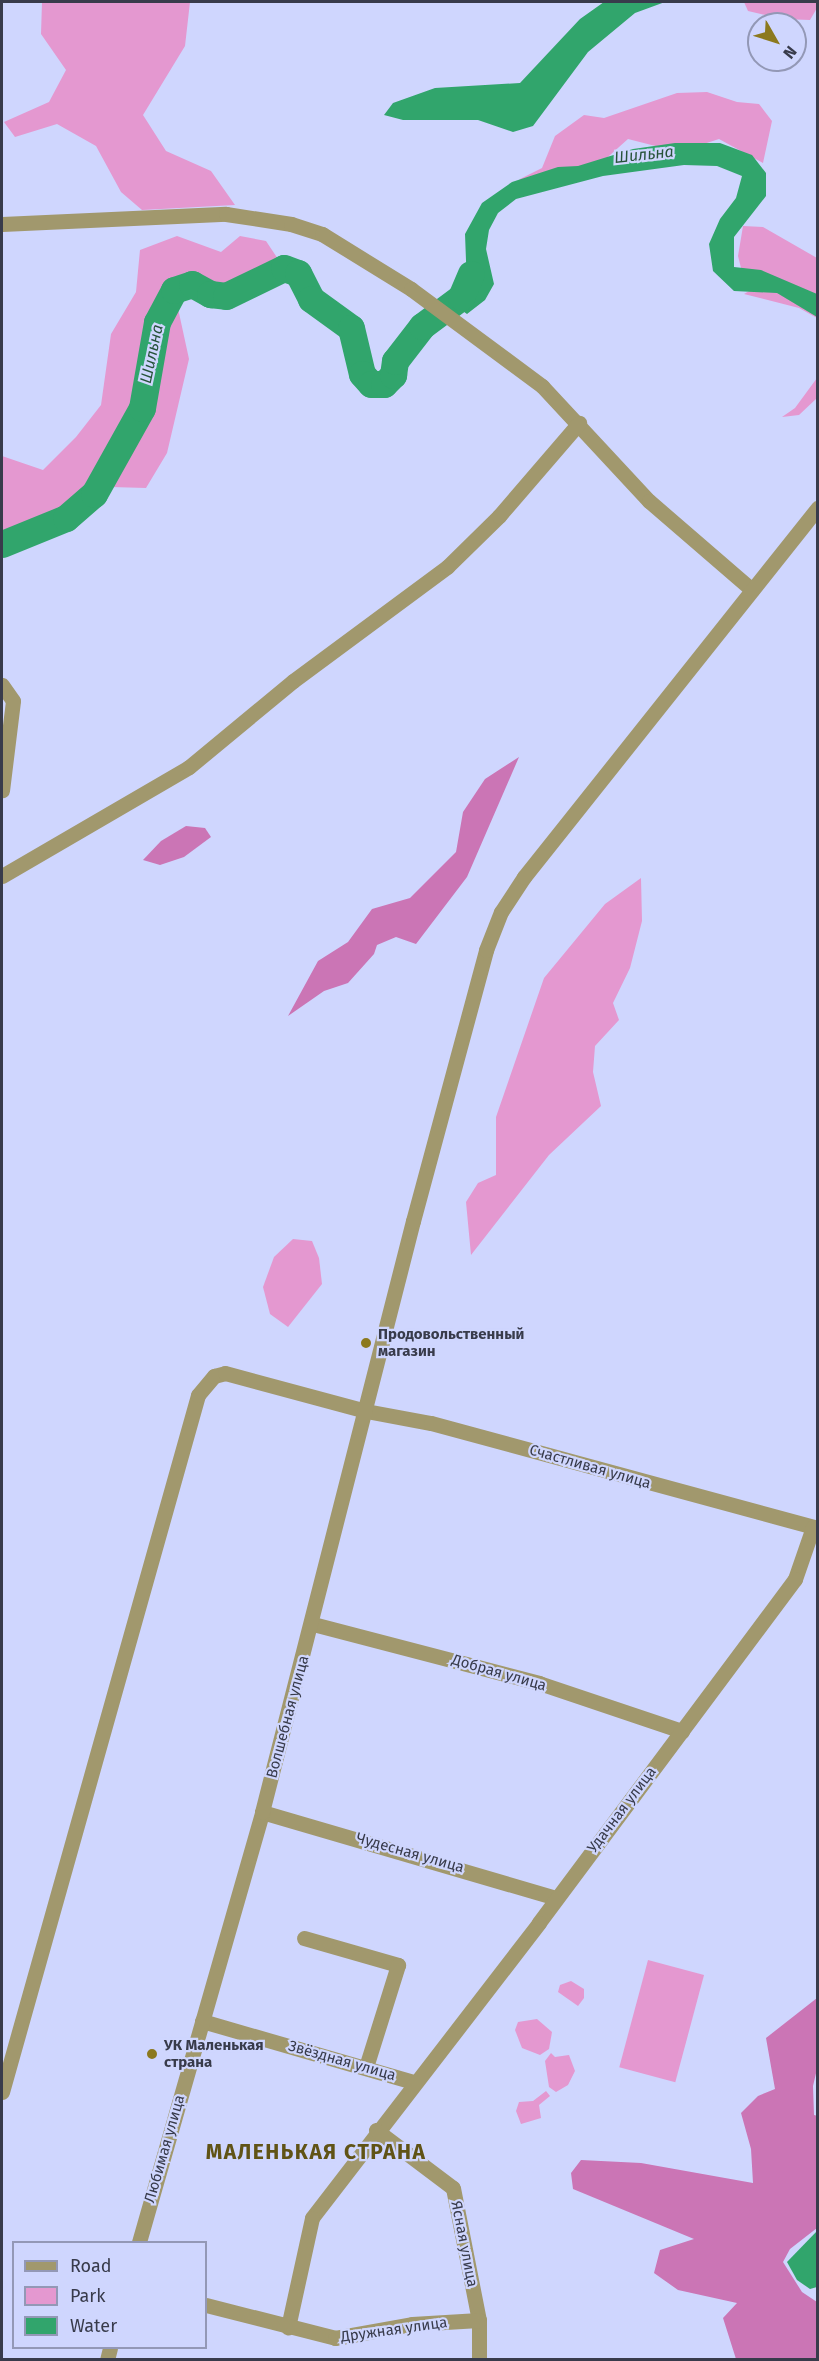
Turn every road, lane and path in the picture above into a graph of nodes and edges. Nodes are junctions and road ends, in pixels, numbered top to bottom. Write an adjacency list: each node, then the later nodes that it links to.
1 (2, 224): 2 (street)
2 (579, 423): 4 (street); 7 (street)
3 (818, 508): 4 (street, Волшебная улица)
4 (752, 590): 8 (street, Волшебная улица)
5 (2, 685): 6 (street)
6 (2, 790)
7 (2, 874)
8 (366, 1411): 9 (street, Счастливая улица); 10 (street, Волшебная улица); 18 (street, Счастливая улица)
9 (813, 1527): 11 (street, Удачная улица)
10 (313, 1624): 11 (street, Добрая улица); 12 (street, Волшебная улица)
11 (682, 1731): 13 (street, Удачная улица)
12 (262, 1812): 13 (street, Чудесная улица); 15 (street, Волшебная улица)
13 (556, 1898): 17 (street, Удачная улица)
14 (304, 1938): 16 (street)
15 (202, 2021): 16 (street, Звёздная улица); 20 (street, Любимая улица)
16 (366, 2067): 17 (street, Звёздная улица)
17 (413, 2082): 19 (street, Удачная улица)
18 (2, 2092)
19 (376, 2130): 22 (street, Ясная улица); 23 (street, Удачная улица)
20 (139, 2241)
21 (207, 2305): 23 (street, Дружная улица)
22 (479, 2320): 23 (street, Дружная улица); 24 (street, Ясная улица)
23 (288, 2326)
24 (479, 2360)

